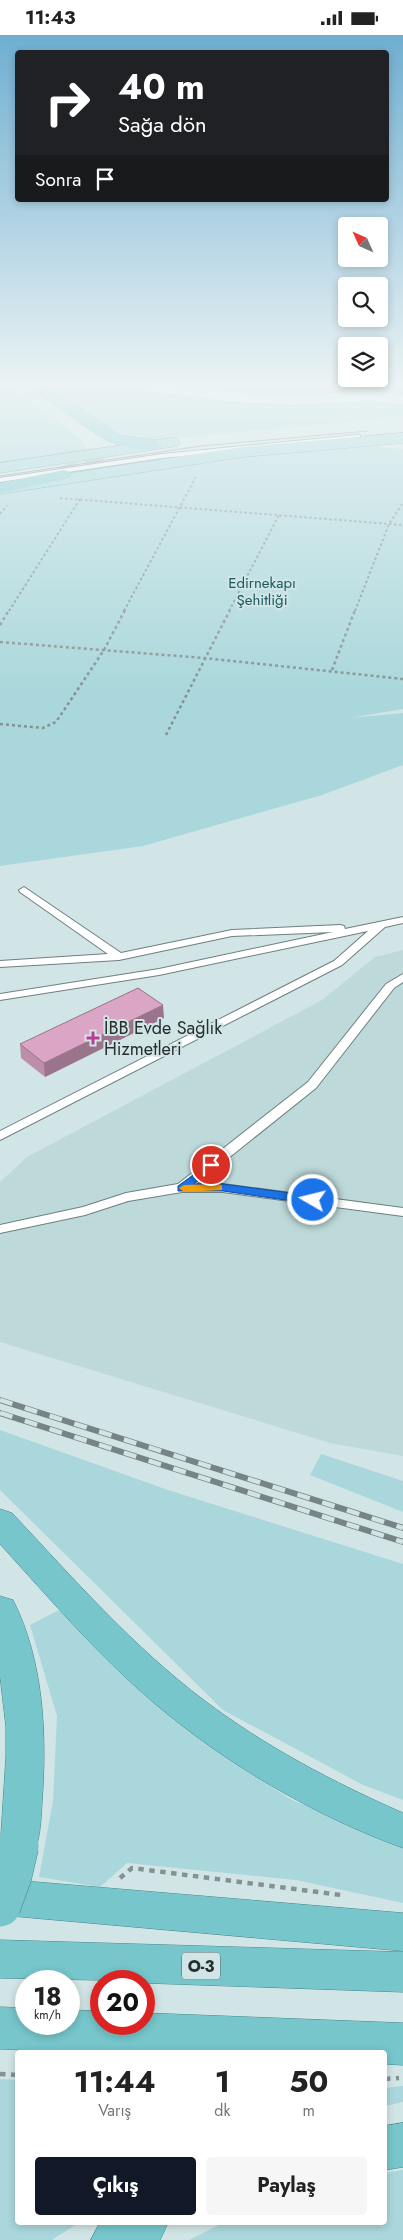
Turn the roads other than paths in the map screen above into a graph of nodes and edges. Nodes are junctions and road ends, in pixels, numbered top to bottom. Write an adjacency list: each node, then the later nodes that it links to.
1 (22, 489): 2 (main road)
2 (3, 492)
3 (24, 890): 6 (lane)
4 (403, 920): 5 (lane)
5 (380, 926): 6 (lane); 9 (lane); 10 (lane)
6 (120, 957): 7 (lane)
7 (0, 964)
8 (403, 977): 11 (lane)
9 (0, 997)
10 (0, 1136)
11 (182, 1188): 12 (lane); 13 (lane)
12 (403, 1212)
13 (0, 1229)
14 (0, 1522): 16 (highway)
15 (0, 1610): 18 (highway, bridge)
16 (403, 1831)
17 (0, 1897): 19 (highway)
18 (0, 1906)
19 (403, 1932)
20 (0, 1959): 21 (highway, O-3)
21 (403, 1972)
22 (0, 2028): 23 (highway)
23 (403, 2044)
24 (403, 2145): 25 (highway)
25 (387, 2148)

